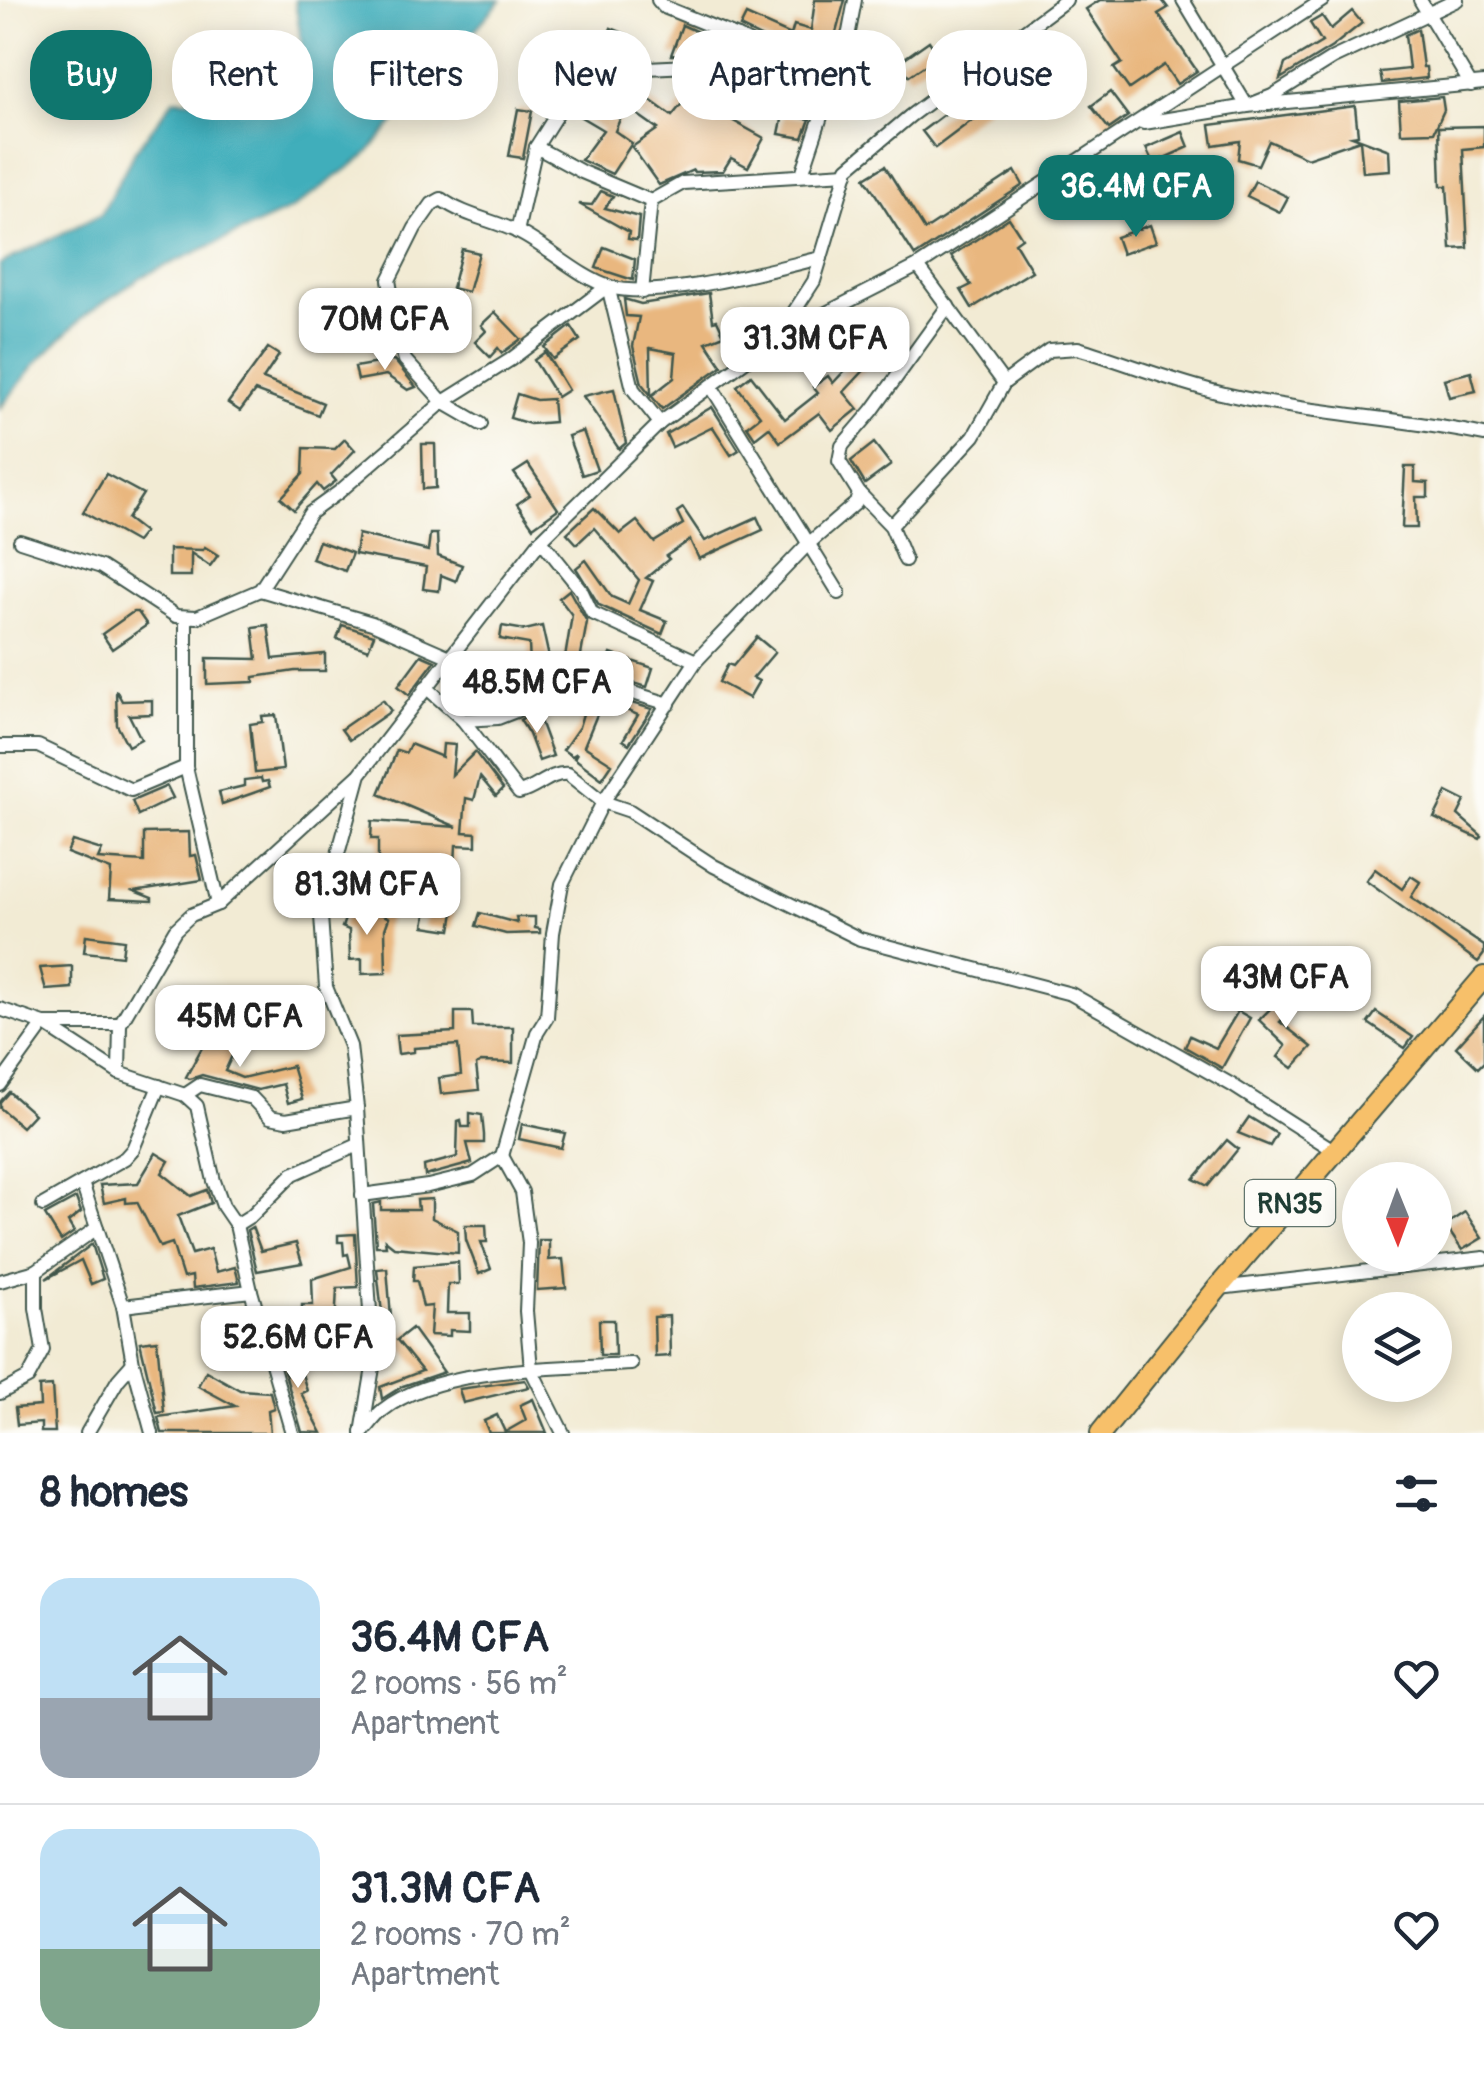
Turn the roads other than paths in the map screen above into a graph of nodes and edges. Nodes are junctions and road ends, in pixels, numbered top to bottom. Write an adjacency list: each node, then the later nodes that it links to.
1 (658, 0): 8 (street)
2 (855, 0): 9 (street)
3 (1066, 0): 17 (street)
4 (1183, 0): 11 (street)
5 (1323, 0): 11 (street)
6 (1457, 0): 7 (street)
7 (1424, 6): 12 (street); 13 (street)
8 (720, 30)
9 (849, 30)
10 (672, 67): 16 (street)
11 (1223, 68): 13 (street); 15 (street)
12 (1477, 84): 13 (street)
13 (1247, 106): 15 (street)
14 (821, 120): 18 (street)
15 (1139, 124): 22 (street)
16 (536, 147): 19 (street); 20 (street)
17 (847, 173): 18 (street); 21 (street)
18 (802, 174): 19 (street)
19 (651, 201): 24 (street)
20 (518, 232): 23 (street); 29 (street)
21 (821, 258): 24 (street); 26 (street)
22 (918, 266): 25 (street); 26 (street)
23 (608, 286): 24 (street); 29 (street); 31 (street)
24 (642, 292)
25 (948, 306): 27 (street); 33 (street)
26 (776, 338): 28 (street)
27 (1004, 383): 32 (street); 34 (street)
28 (711, 386): 31 (street); 37 (street)
29 (443, 402): 30 (street); 39 (street)
30 (481, 424)
31 (660, 424): 35 (street)
32 (1484, 435)
33 (859, 494): 34 (street); 37 (street)
34 (891, 526): 38 (street)
35 (541, 540): 42 (street); 43 (street)
36 (20, 541): 41 (street)
37 (807, 545): 40 (street); 43 (street)
38 (905, 560)
39 (260, 590): 41 (street); 42 (street)
40 (840, 594)
41 (186, 618): 48 (street)
42 (450, 657): 44 (street)
43 (696, 661): 45 (street)
44 (426, 687): 46 (street); 49 (street)
45 (669, 704): 46 (street); 50 (street)
46 (463, 720): 50 (street)
47 (0, 746): 48 (street)
48 (186, 767): 51 (street)
49 (360, 774): 51 (street); 60 (street)
50 (603, 802): 62 (street); 63 (street)
51 (218, 904): 55 (street)
52 (1484, 977): 62 (main road, RN35)
53 (0, 1010): 54 (street)
54 (44, 1024): 55 (street); 56 (street); 57 (street)
55 (120, 1024): 56 (street)
56 (119, 1073): 58 (street)
57 (0, 1085)
58 (159, 1086): 59 (street); 64 (street)
59 (185, 1095): 60 (street); 67 (street)
60 (358, 1108): 61 (street)
61 (358, 1145): 65 (street); 67 (street)
62 (1334, 1152): 72 (main road, RN35)
63 (502, 1156): 65 (street); 77 (street)
64 (82, 1184): 66 (street); 68 (street)
65 (362, 1195): 82 (street)
66 (43, 1205)
67 (236, 1225): 73 (street)
68 (96, 1228): 70 (street); 74 (street)
69 (1484, 1258): 72 (street)
70 (36, 1272): 71 (street); 78 (street)
71 (0, 1281)
72 (1216, 1289): 84 (main road, RN35)
73 (251, 1291): 74 (street); 81 (street)
74 (123, 1306): 75 (street)
75 (133, 1363): 79 (street); 80 (street)
76 (631, 1364): 77 (street)
77 (530, 1369): 82 (street); 83 (street)
78 (0, 1393)
79 (87, 1433)
80 (152, 1433)
81 (292, 1433)
82 (362, 1433)
83 (563, 1433)
84 (1101, 1433)

